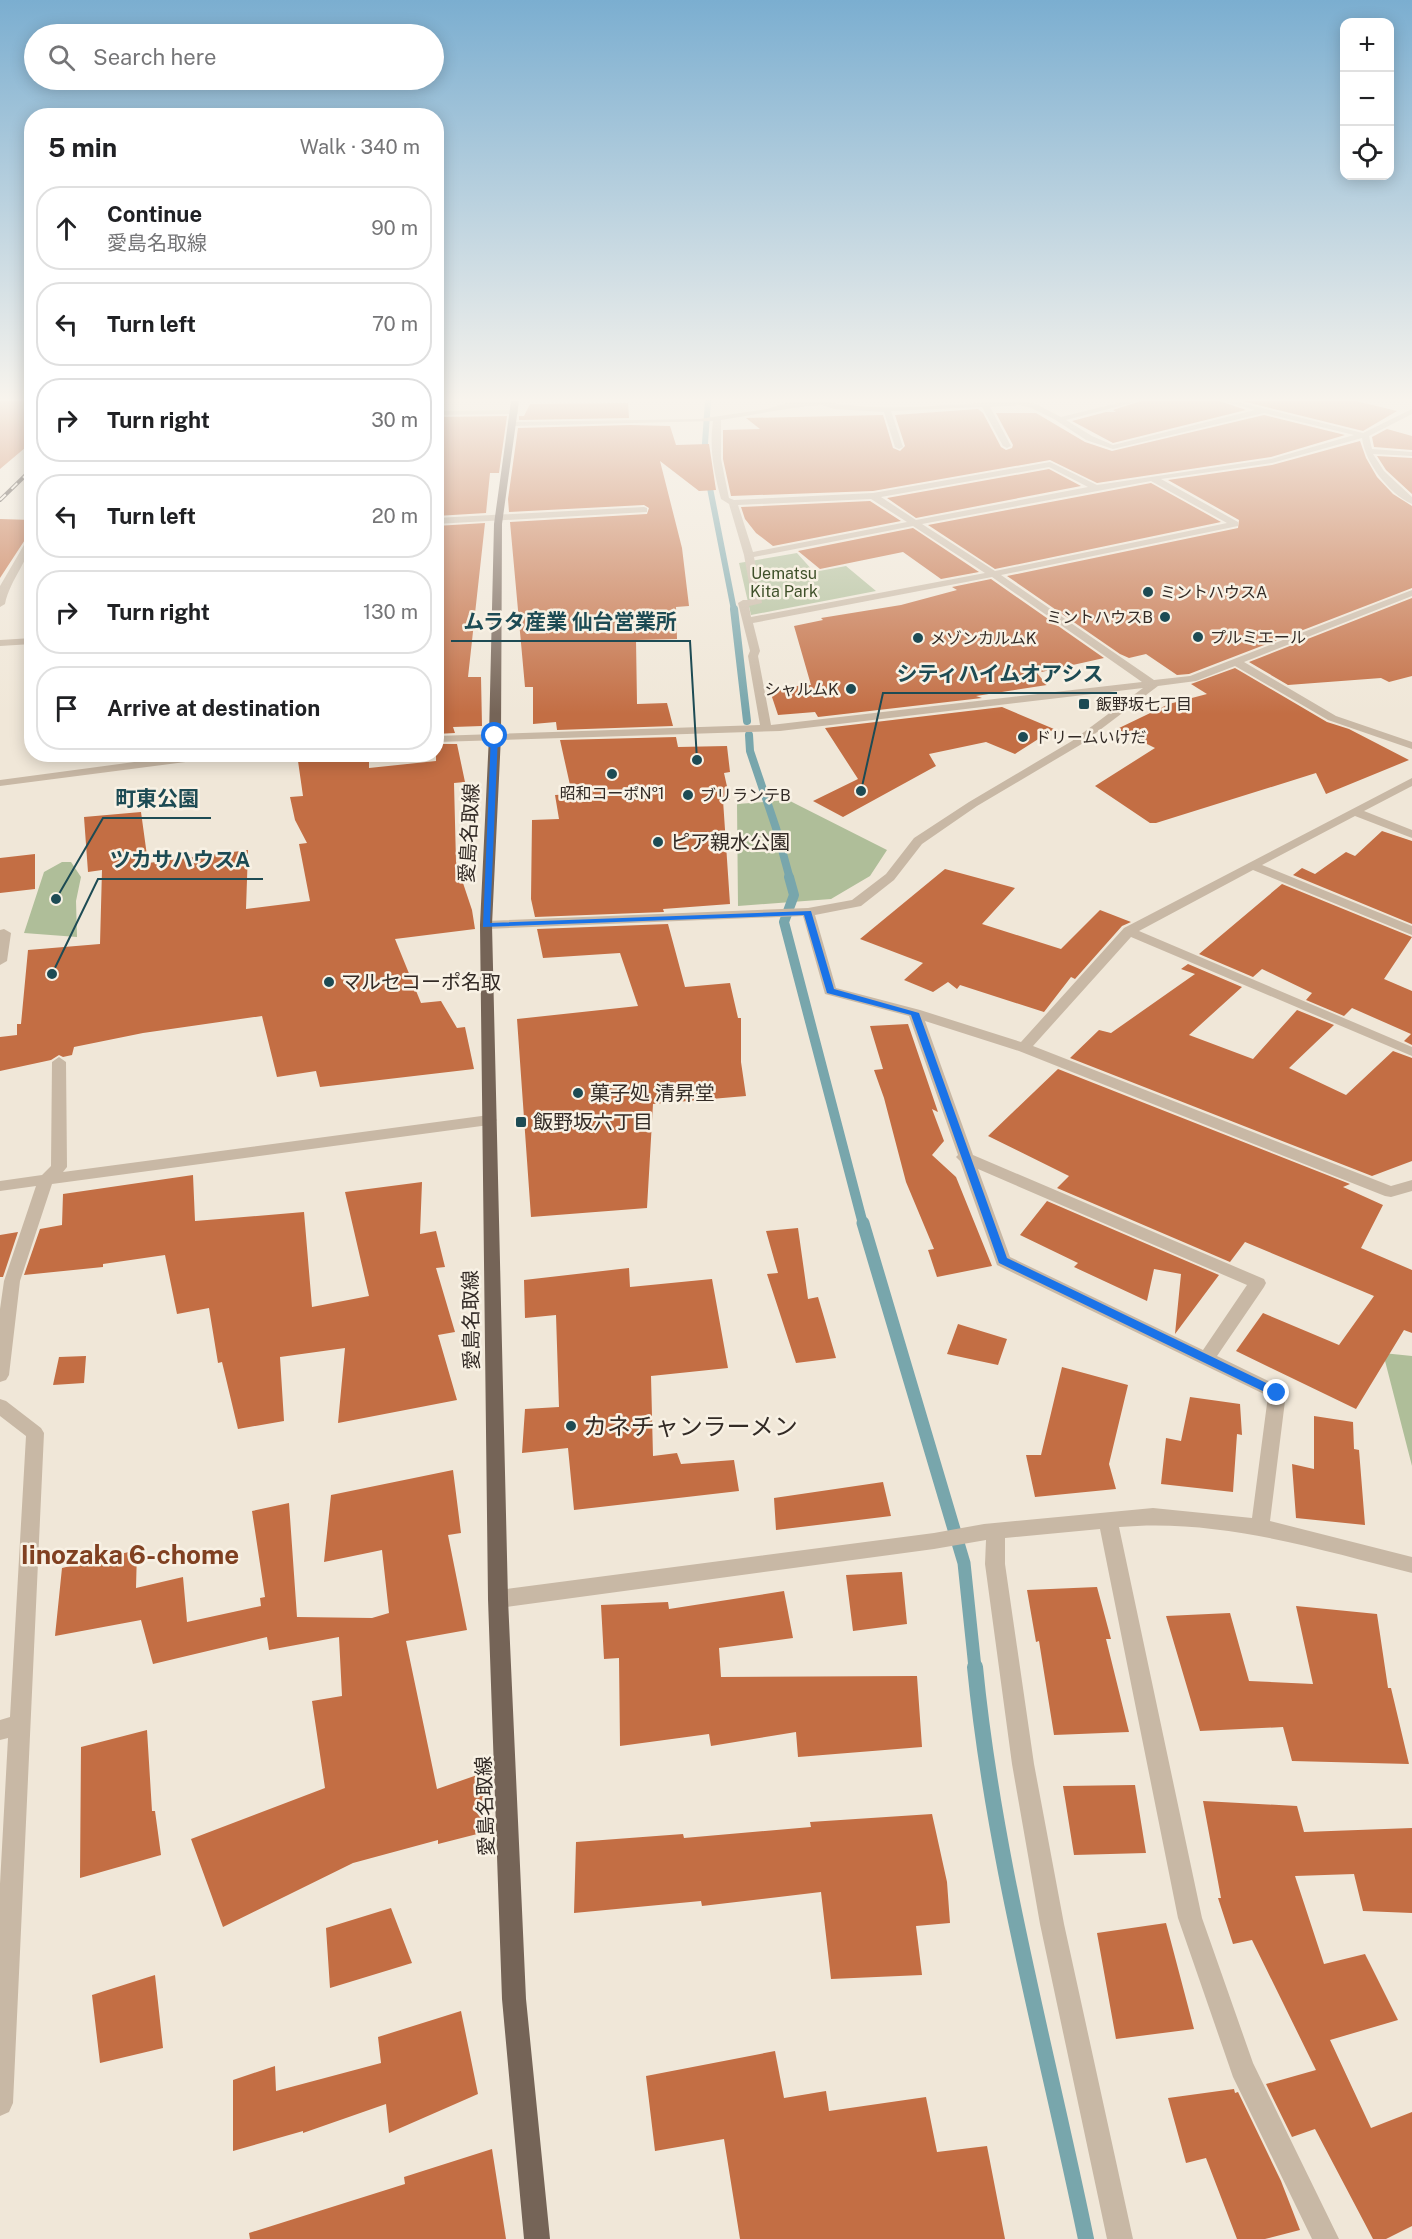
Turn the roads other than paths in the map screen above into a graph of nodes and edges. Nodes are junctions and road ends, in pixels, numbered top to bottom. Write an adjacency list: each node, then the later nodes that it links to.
1 (502, 505): 7 (main road, 愛島名取線)
2 (735, 505): 11 (street)
3 (887, 505): 9 (street)
4 (1008, 505): 9 (street)
5 (1202, 505): 12 (street)
6 (644, 510): 7 (street)
7 (500, 517): 8 (street); 21 (main road, 愛島名取線)
8 (444, 520)
9 (915, 524): 11 (street); 12 (street)
10 (24, 552): 14 (street)
11 (750, 555): 15 (street)
12 (994, 574): 15 (street); 19 (street)
13 (1412, 593): 18 (street)
14 (0, 604)
15 (747, 621): 20 (street)
16 (24, 642): 17 (street)
17 (0, 643)
18 (1235, 661): 19 (street); 23 (street)
19 (1154, 685): 20 (street); 30 (street)
20 (766, 728): 21 (street)
21 (495, 736): 22 (street); 31 (main road, 愛島名取線)
22 (444, 739)
23 (1412, 746)
24 (162, 762): 26 (street)
25 (1412, 781): 27 (street)
26 (0, 783)
27 (1354, 812): 28 (street); 29 (street)
28 (1412, 834)
29 (1253, 866): 32 (street); 33 (street)
30 (808, 912): 31 (street); 36 (street)
31 (486, 926): 40 (main road, 愛島名取線)
32 (1129, 931): 37 (street); 38 (street)
33 (1412, 931)
34 (0, 934): 35 (street)
35 (0, 961)
36 (915, 1013): 37 (street); 41 (street)
37 (1024, 1048): 43 (street)
38 (1412, 1052)
39 (59, 1078): 42 (street)
40 (489, 1120): 42 (street); 52 (main road, 愛島名取線)
41 (964, 1157): 45 (street); 45 (street)
42 (46, 1180): 44 (street); 46 (street)
43 (1412, 1185)
44 (0, 1186)
45 (1207, 1358): 49 (street)
46 (0, 1375)
47 (0, 1406): 53 (street)
48 (1108, 1519): 49 (street); 50 (street); 57 (street)
49 (1260, 1527): 51 (street)
50 (990, 1532): 52 (street); 56 (street)
51 (1412, 1565)
52 (498, 1599): 55 (main road, 愛島名取線)
53 (9, 1728): 54 (street)
54 (0, 2103)
55 (537, 2239)
56 (1120, 2239)
57 (1326, 2239)

